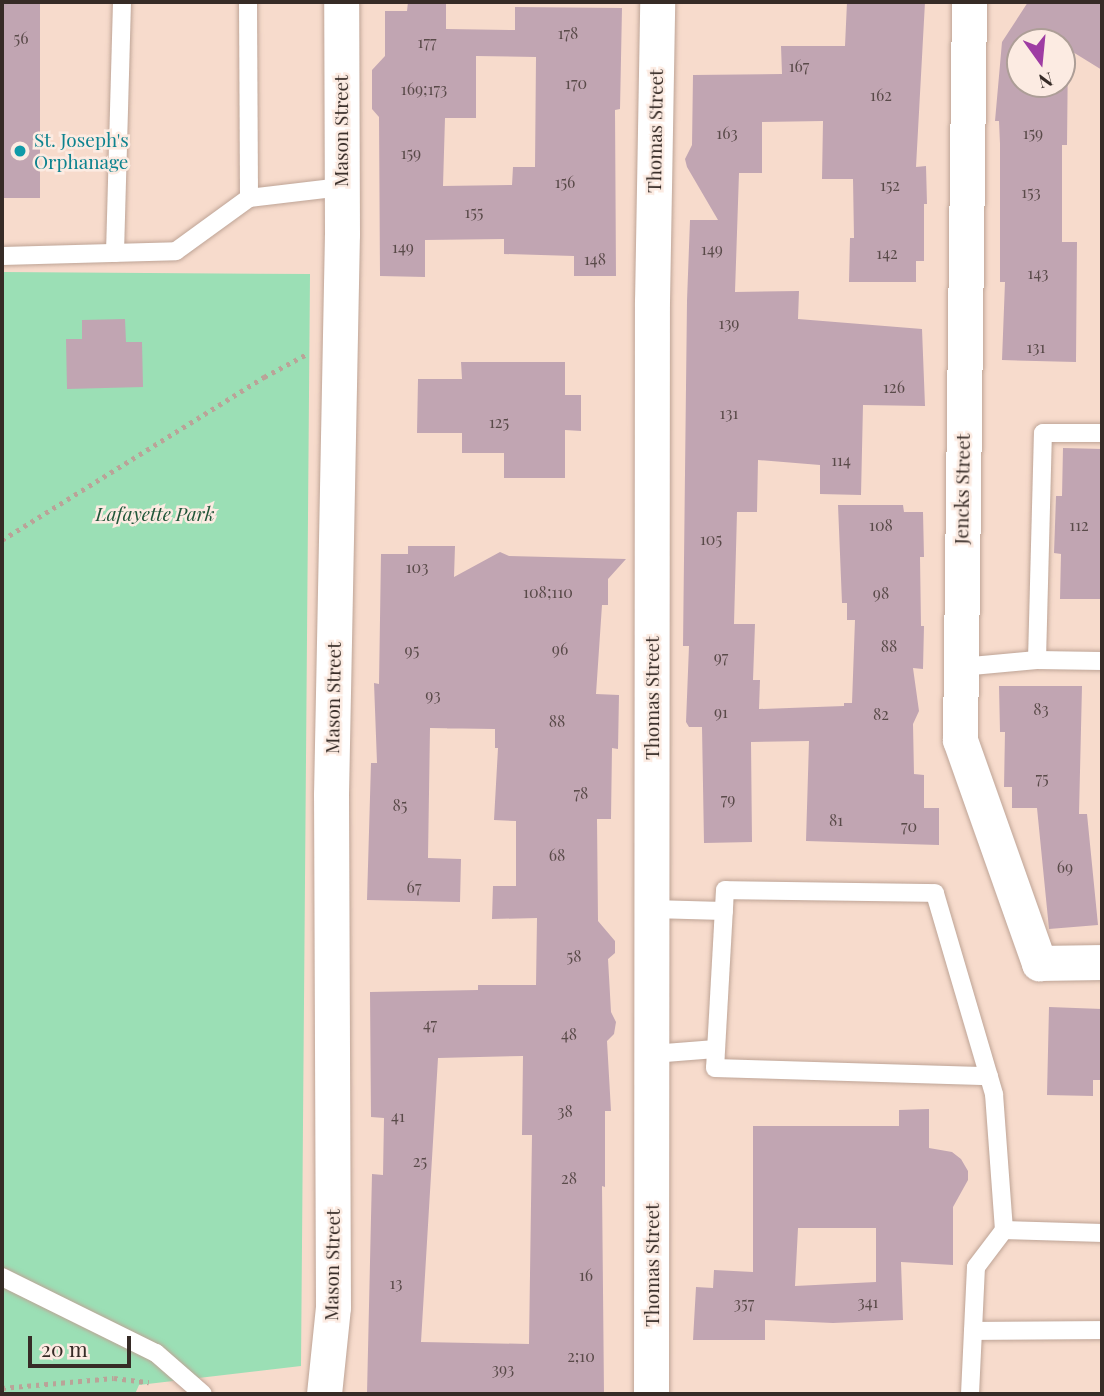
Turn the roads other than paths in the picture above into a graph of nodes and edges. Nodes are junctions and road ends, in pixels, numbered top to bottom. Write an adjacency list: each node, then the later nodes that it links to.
1 (122, 2): 8 (lane)
2 (248, 2): 7 (lane)
3 (341, 2): 6 (street, Mason Street)
4 (657, 2): 14 (street, Thomas Street)
5 (969, 2): 13 (street, Jencks Street)
6 (341, 187): 7 (lane); 26 (street, Mason Street)
7 (249, 198): 8 (lane)
8 (115, 253): 9 (lane)
9 (2, 256)
10 (1102, 433): 11 (lane)
11 (1037, 660): 12 (lane); 13 (lane)
12 (1102, 661)
13 (961, 667): 16 (street, Jencks Street)
14 (652, 909): 15 (lane); 18 (street, Thomas Street)
15 (724, 911): 17 (lane); 19 (lane)
16 (1102, 962)
17 (716, 1049): 18 (lane); 19 (lane)
18 (652, 1054): 27 (street, Thomas Street)
19 (989, 1076): 20 (lane)
20 (1004, 1230): 21 (lane); 24 (lane)
21 (1102, 1233)
22 (2, 1277): 25 (lane)
23 (1102, 1330): 24 (lane)
24 (973, 1331): 28 (lane)
25 (199, 1391)
26 (324, 1394)
27 (651, 1394)
28 (970, 1394)

